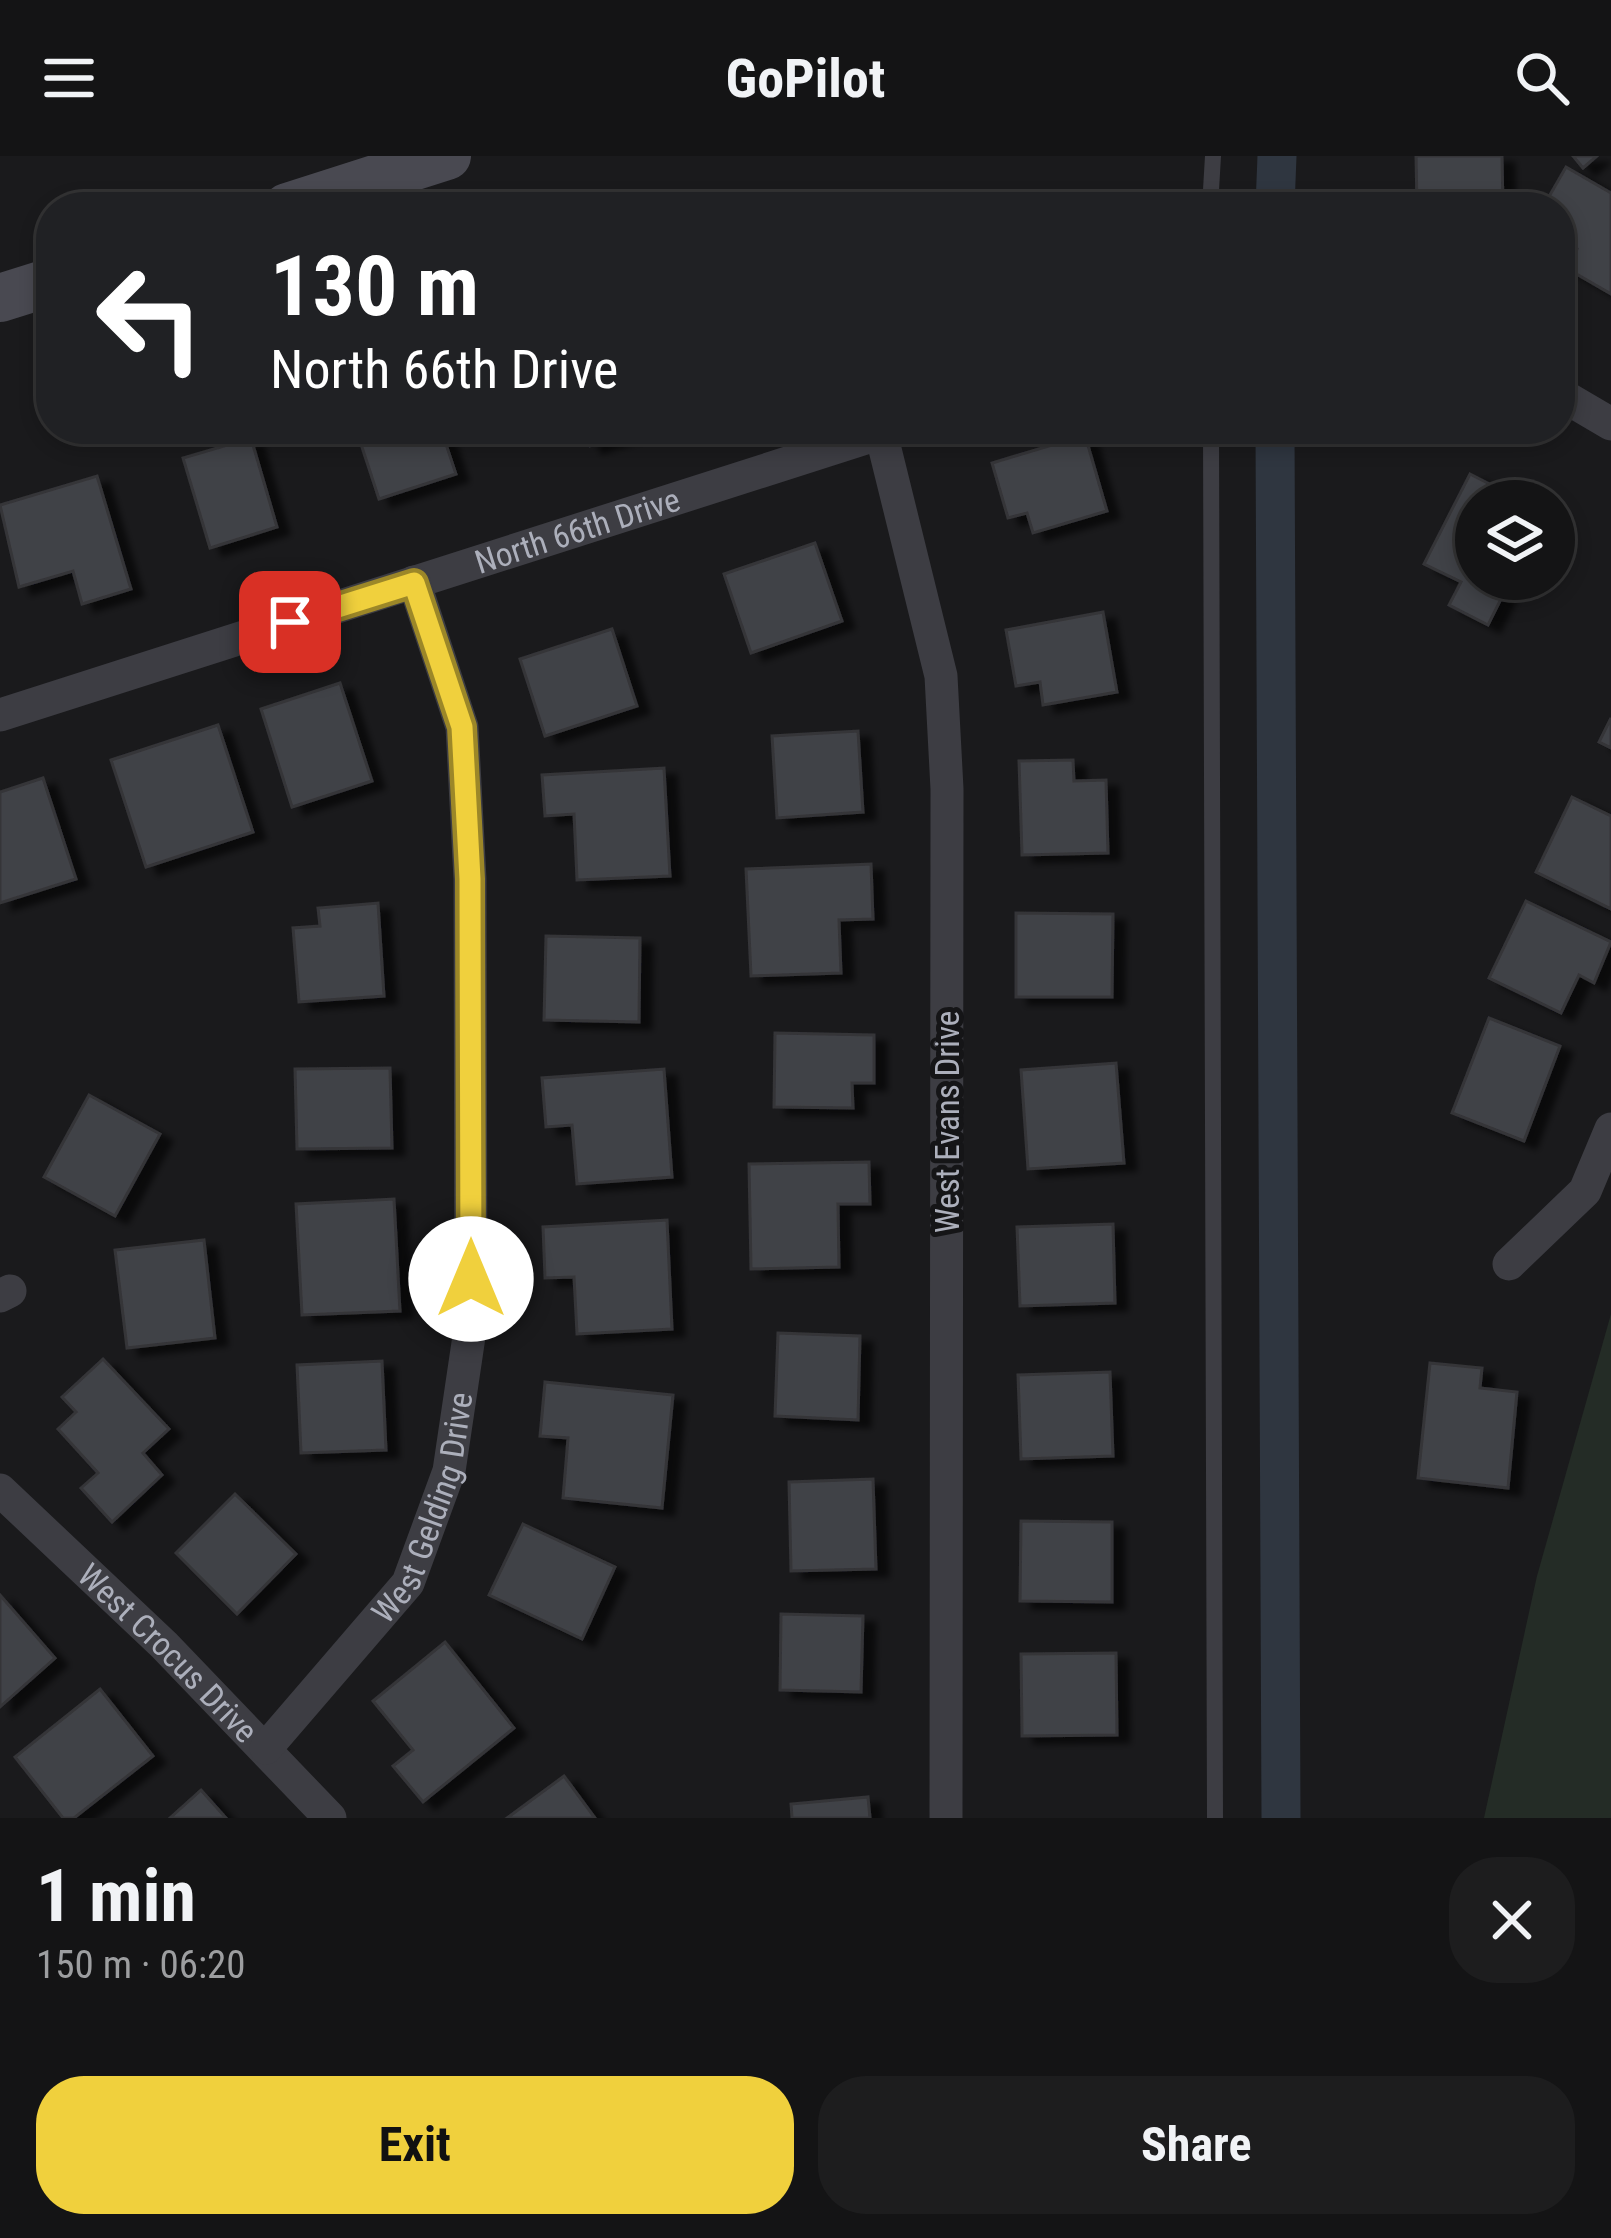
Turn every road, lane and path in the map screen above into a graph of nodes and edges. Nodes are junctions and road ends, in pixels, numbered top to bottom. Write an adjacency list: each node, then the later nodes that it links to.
1 (447, 156): 3 (main road)
2 (1213, 156): 4 (lane)
3 (323, 192)
4 (1211, 192)
5 (36, 287): 6 (main road)
6 (0, 298)
7 (1575, 403): 8 (street)
8 (1611, 424)
9 (850, 444): 12 (street, North 66th Drive)
10 (883, 444): 19 (street, West Evans Drive)
11 (1211, 444): 20 (lane)
12 (414, 583): 13 (street, North 66th Drive); 17 (street, West Gelding Drive)
13 (0, 715)
14 (1611, 1129): 15 (street)
15 (1509, 1264)
16 (0, 1490): 17 (street, West Crocus Drive)
17 (266, 1748): 18 (street, West Crocus Drive)
18 (330, 1818)
19 (946, 1818)
20 (1215, 1818)

